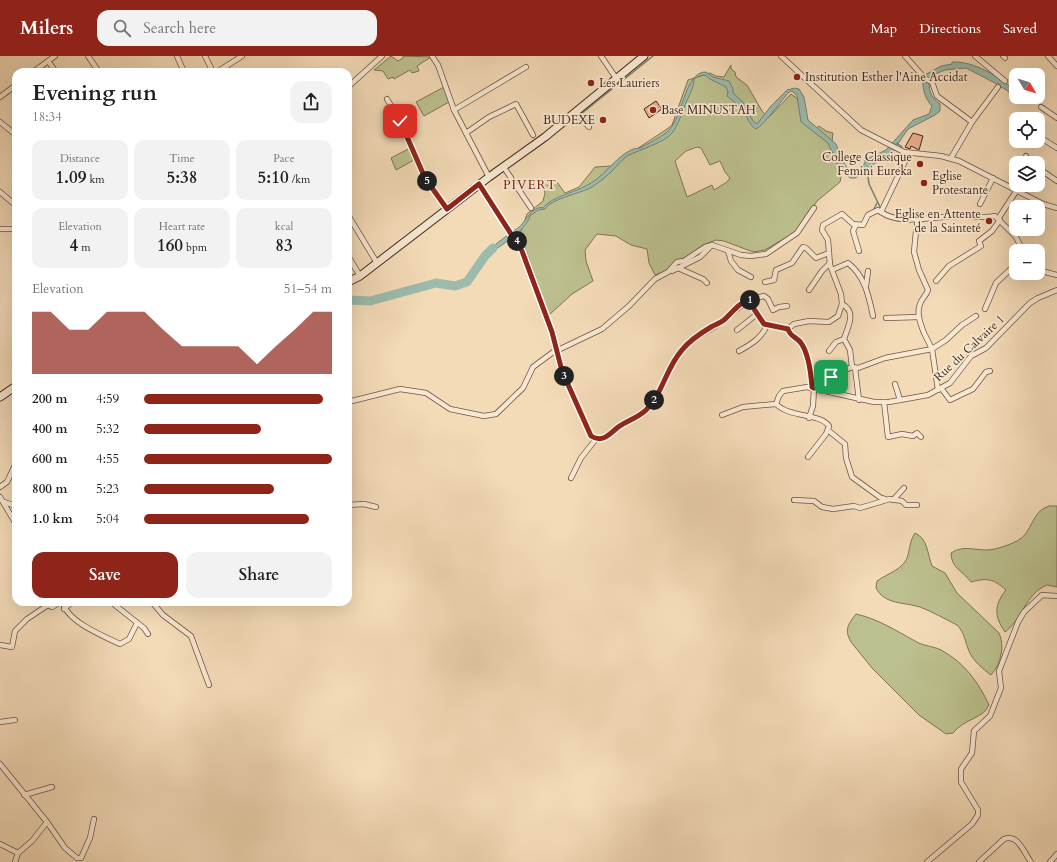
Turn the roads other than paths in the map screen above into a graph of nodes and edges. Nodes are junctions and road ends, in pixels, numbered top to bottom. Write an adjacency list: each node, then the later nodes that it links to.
1 (54, 56): 14 (street)
2 (88, 56): 18 (street)
3 (177, 56): 19 (street)
4 (205, 56): 20 (street)
5 (242, 56): 21 (street)
6 (382, 56): 25 (street)
7 (432, 56): 31 (street)
8 (601, 56): 23 (street)
9 (644, 56): 23 (street)
10 (781, 56): 42 (street)
11 (905, 56): 35 (street)
12 (974, 56): 24 (street)
13 (1048, 56): 15 (street)
14 (48, 60): 16 (street); 17 (street)
15 (1057, 66)
16 (38, 68)
17 (53, 68)
18 (96, 68)
19 (182, 68)
20 (211, 68)
21 (223, 68)
22 (526, 68): 31 (street)
23 (616, 78): 32 (street)
24 (1005, 81)
25 (352, 83)
26 (998, 87): 35 (street)
27 (12, 88): 28 (street)
28 (0, 97)
29 (387, 99): 59 (street)
30 (1041, 107): 33 (street)
31 (454, 110): 38 (street)
32 (575, 112): 36 (street); 44 (street)
33 (1057, 118)
34 (0, 122): 37 (street)
35 (972, 122): 43 (street)
36 (589, 126)
37 (12, 131)
38 (466, 133): 39 (street); 46 (street)
39 (532, 135)
40 (1045, 140): 41 (street)
41 (1057, 148)
42 (909, 153): 43 (street); 60 (street)
43 (951, 158): 47 (street)
44 (503, 166): 46 (street); 56 (street)
45 (1045, 173): 48 (street)
46 (489, 177): 49 (street)
47 (993, 178): 50 (street); 55 (street)
48 (1057, 181)
49 (479, 184): 59 (street); 105 (street)
50 (1009, 186)
51 (0, 192): 54 (street)
52 (1016, 192): 62 (street)
53 (1021, 192): 58 (street)
54 (12, 202)
55 (980, 204)
56 (531, 208)
57 (814, 208): 69 (street)
58 (1057, 208)
59 (447, 209): 73 (street)
60 (881, 212): 61 (street); 64 (street)
61 (917, 219): 62 (street); 98 (street)
62 (999, 220): 68 (street); 85 (street)
63 (352, 222): 73 (street)
64 (856, 225): 70 (street); 71 (street)
65 (12, 229): 66 (street)
66 (0, 230)
67 (712, 244): 69 (street); 75 (street); 79 (street)
68 (1020, 244)
69 (728, 250): 83 (street)
70 (860, 251)
71 (829, 253): 74 (street); 86 (street)
72 (352, 263): 82 (street)
73 (377, 263): 82 (street)
74 (830, 263): 76 (street); 89 (street)
75 (676, 268): 79 (street); 87 (street)
76 (832, 270): 88 (street); 92 (street)
77 (868, 271): 88 (street)
78 (1009, 271): 94 (street)
79 (668, 272): 105 (street)
80 (1045, 272): 81 (street)
81 (1057, 275)
82 (360, 276): 84 (street)
83 (751, 277)
84 (352, 280)
85 (936, 281)
86 (765, 282)
87 (707, 283)
88 (866, 286): 96 (street)
89 (809, 290)
90 (1057, 290): 113 (street, Rue du Calvaire 1)
91 (751, 300): 93 (street); 95 (street); 124 (street)
92 (842, 304): 101 (street); 103 (street)
93 (787, 306)
94 (985, 309)
95 (757, 314): 100 (street); 102 (street)
96 (873, 316)
97 (976, 316): 104 (street)
98 (919, 317): 99 (street); 104 (street)
99 (886, 318)
100 (767, 325): 101 (street); 106 (street)
101 (788, 329): 111 (street)
102 (737, 330)
103 (844, 339): 107 (street); 108 (street)
104 (932, 349): 108 (street); 113 (street)
105 (556, 350): 117 (street); 124 (street)
106 (739, 351)
107 (829, 351)
108 (854, 367): 111 (street); 115 (street)
109 (990, 371): 113 (street)
110 (895, 384): 116 (street)
111 (813, 388): 115 (street, Rue du Calvaire 1); 119 (street, Rue du Calvaire 1); 121 (street)
112 (12, 389): 114 (street)
113 (939, 389): 116 (street, Rue du Calvaire 1)
114 (0, 397)
115 (859, 400): 118 (street, Rue du Calvaire 1)
116 (900, 400): 118 (street, Rue du Calvaire 1)
117 (352, 401)
118 (884, 402): 123 (street)
119 (776, 404): 120 (street); 121 (street)
120 (722, 415)
121 (810, 418): 122 (street)
122 (829, 431): 125 (street); 132 (street)
123 (921, 437)
124 (596, 439): 127 (street)
125 (808, 457)
126 (12, 476): 128 (street)
127 (571, 478)
128 (0, 487)
129 (904, 488): 133 (street)
130 (0, 497): 134 (street)
131 (794, 500): 132 (street)
132 (885, 500): 133 (street)
133 (893, 500): 137 (street)
134 (4, 502): 135 (street); 139 (street)
135 (12, 505)
136 (352, 505): 138 (street)
137 (917, 505)
138 (376, 507)
139 (12, 517)
140 (1057, 596): 162 (street)
141 (46, 606): 149 (street)
142 (63, 606): 146 (street)
143 (67, 606): 146 (street)
144 (116, 606): 147 (street)
145 (155, 606): 150 (street)
146 (64, 609): 147 (street)
147 (137, 623): 148 (street)
148 (148, 634)
149 (0, 645)
150 (209, 685)
151 (15, 720): 152 (street)
152 (0, 722)
153 (0, 764): 155 (street)
154 (52, 787): 155 (street)
155 (24, 795): 157 (street)
156 (94, 819): 157 (street)
157 (47, 822): 159 (street)
158 (0, 844): 159 (street)
159 (18, 853): 161 (street)
160 (1057, 854): 165 (street)
161 (15, 862)
162 (927, 862)
163 (979, 862): 164 (street)
164 (1031, 862)
165 (1050, 862)

